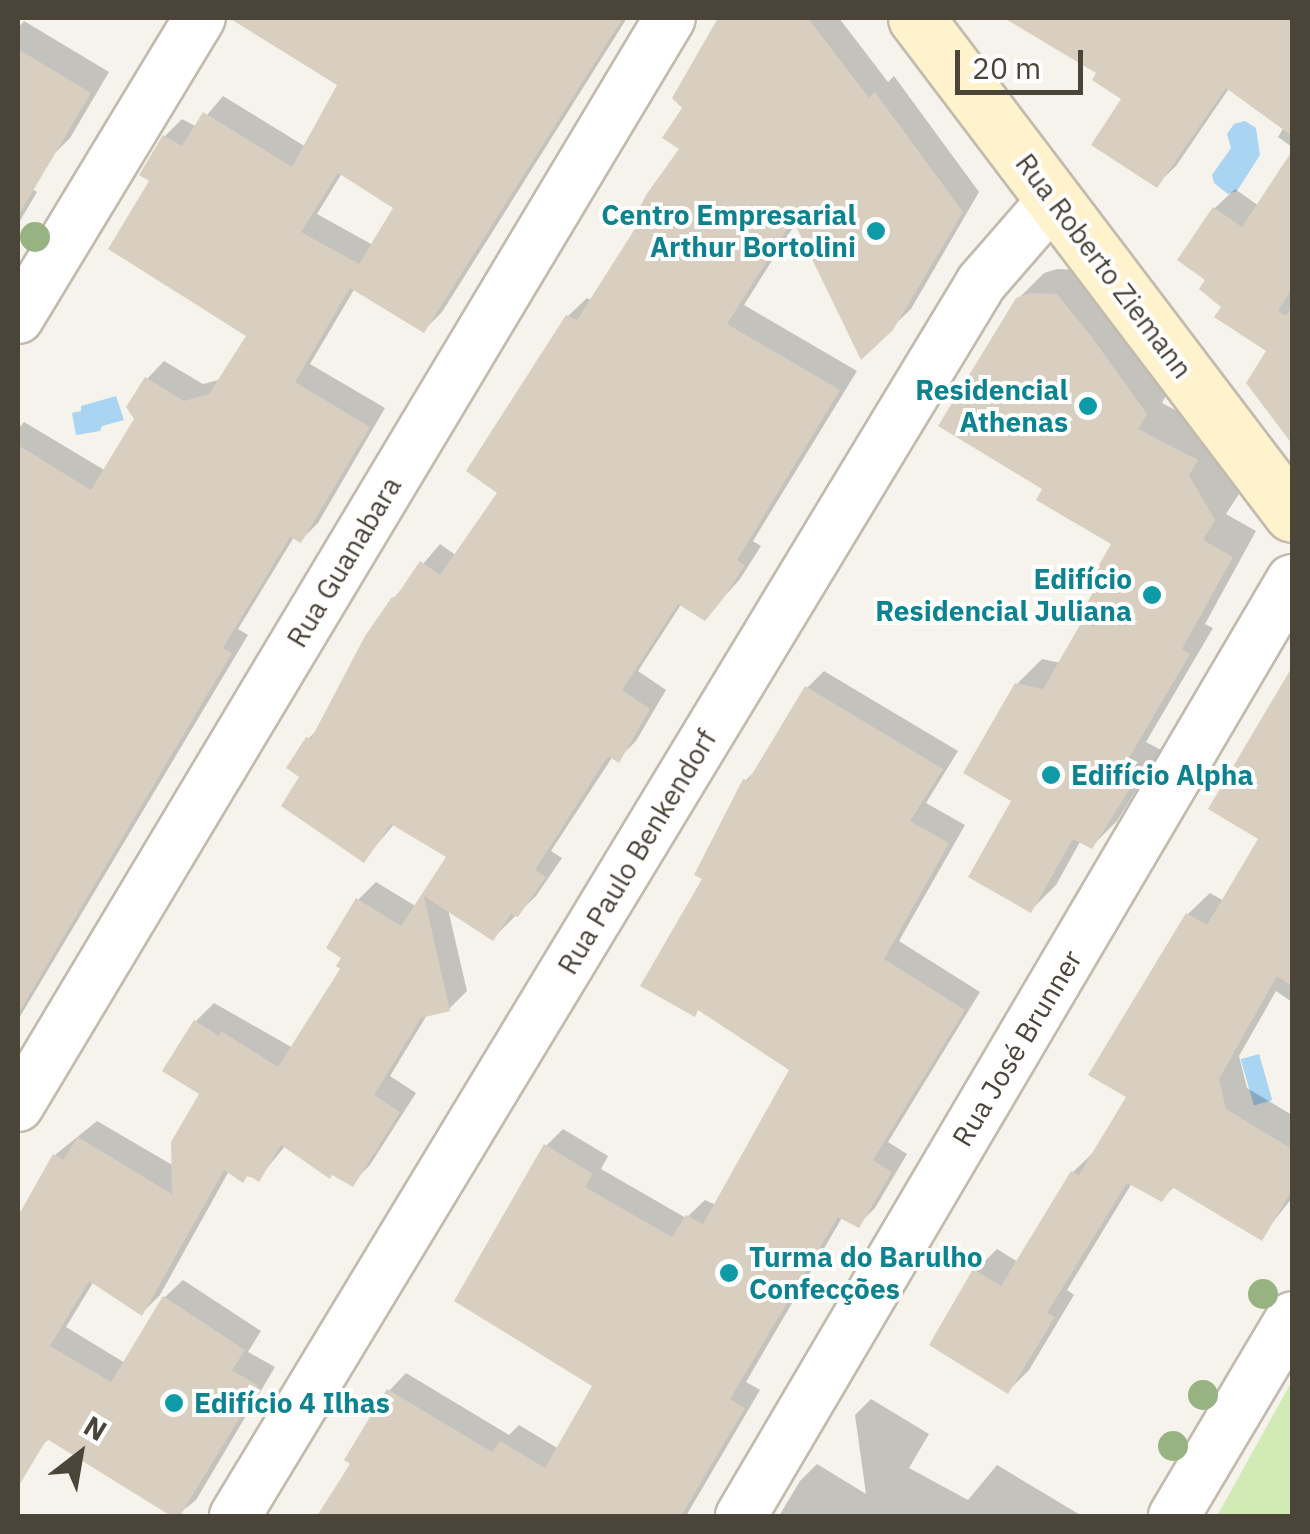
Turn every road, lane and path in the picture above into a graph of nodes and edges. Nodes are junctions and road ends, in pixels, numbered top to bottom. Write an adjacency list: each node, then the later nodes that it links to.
1 (200, 18): 5 (street)
2 (670, 18): 8 (street, Rua Guanabara)
3 (931, 25): 4 (main road, Rua Roberto Ziemann)
4 (1054, 199): 6 (main road, Rua Roberto Ziemann); 10 (street, Rua Paulo Benkendorf)
5 (18, 318)
6 (1292, 514)
7 (1292, 580): 11 (street, Rua José Brunner)
8 (18, 1106)
9 (1292, 1317): 12 (street)
10 (235, 1516)
11 (741, 1516)
12 (1174, 1516)

